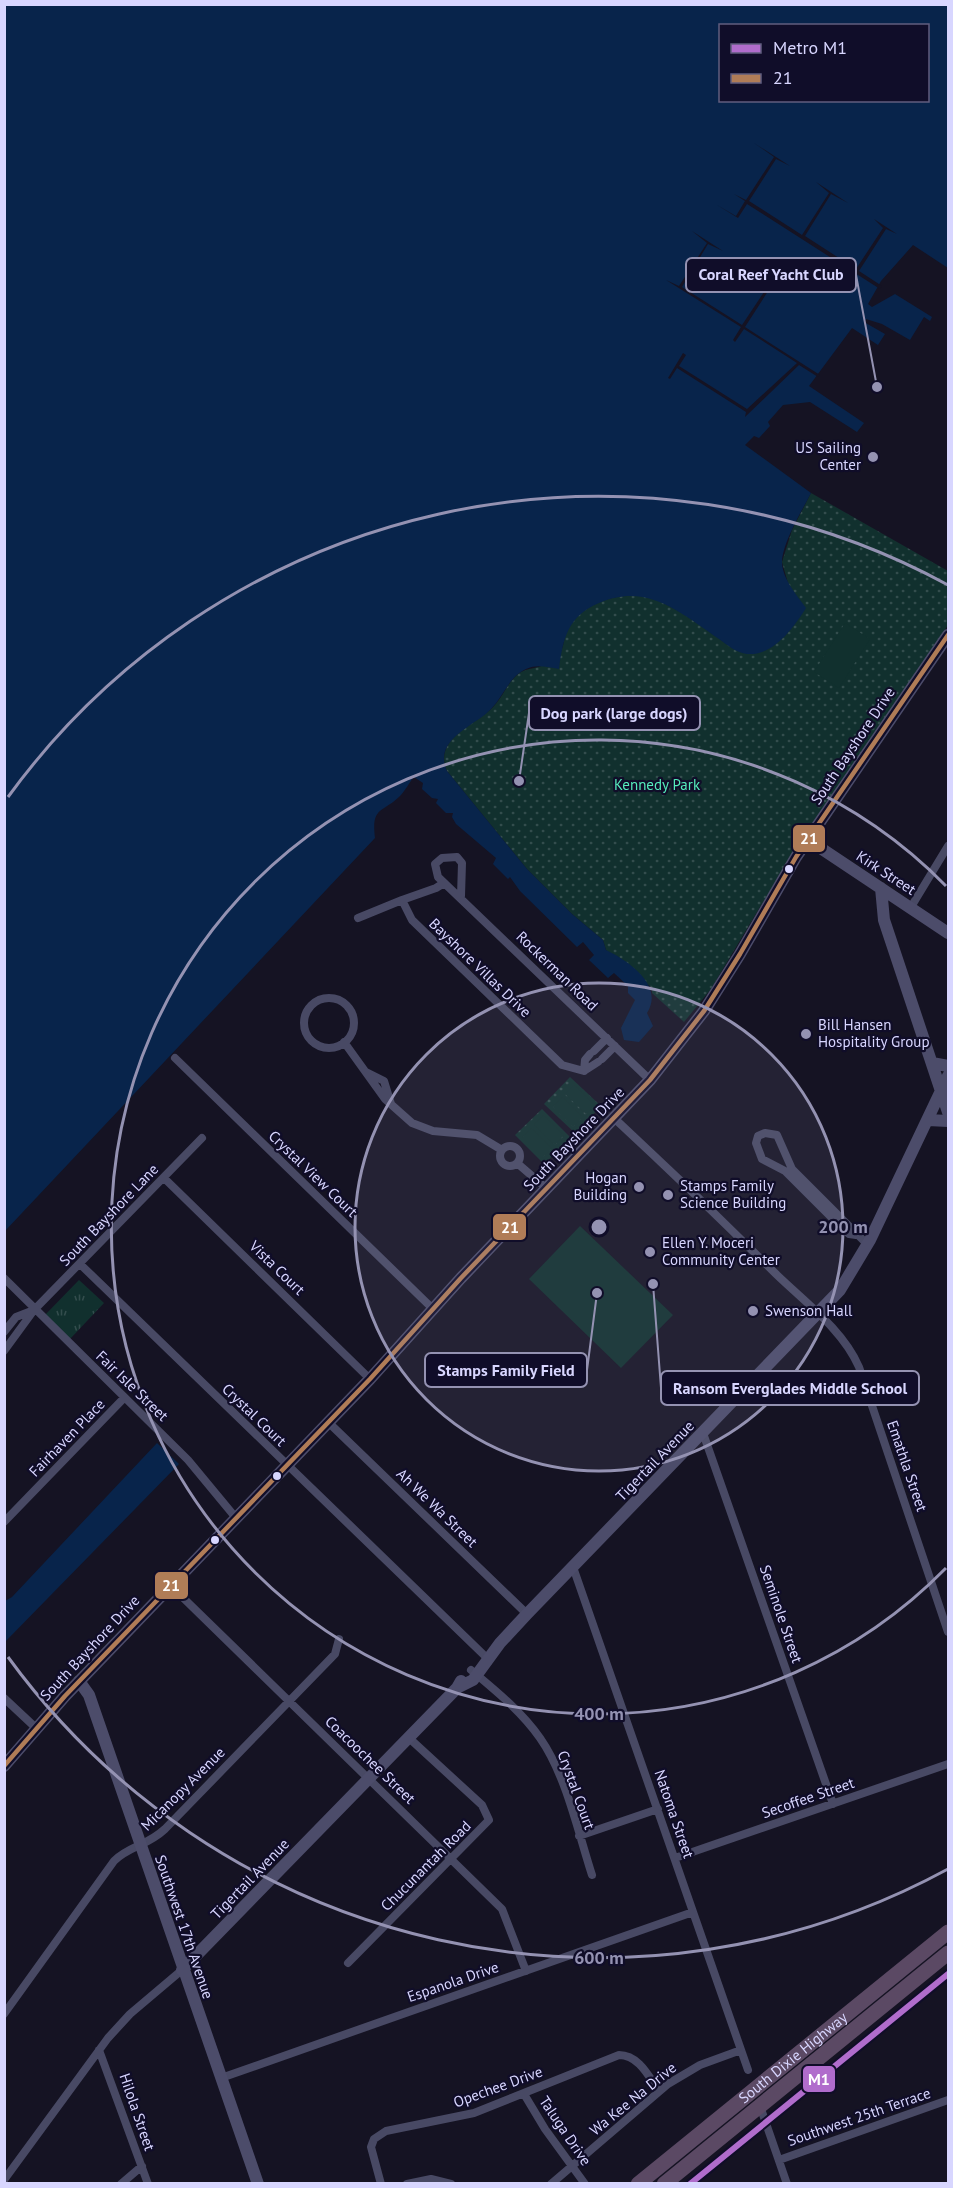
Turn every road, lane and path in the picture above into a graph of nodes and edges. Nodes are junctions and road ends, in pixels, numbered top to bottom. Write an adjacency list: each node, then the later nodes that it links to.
1 (948, 635): 2 (main road, South Bayshore Drive)
2 (807, 839): 5 (main road, Kirk Street); 19 (main road, South Bayshore Drive)
3 (948, 846): 8 (street)
4 (444, 883): 6 (street, Rockerman Road); 6 (street); 7 (street)
5 (881, 888): 8 (main road, Kirk Street); 15 (main road)
6 (461, 896): 11 (street, Rockerman Road)
7 (402, 900): 9 (street); 17 (street, Bayshore Villas Drive)
8 (911, 907): 10 (main road, Kirk Street)
9 (358, 918)
10 (948, 933)
11 (607, 1038): 13 (street, Rockerman Road); 17 (street)
12 (344, 1042): 12 (street); 26 (street)
13 (615, 1046): 17 (street); 19 (street, Rockerman Road)
14 (175, 1058): 34 (street, Crystal View Court)
15 (932, 1063): 16 (main road); 20 (main road)
16 (948, 1066)
17 (584, 1071)
18 (948, 1076): 20 (main road, Tigertail Avenue)
19 (650, 1080): 22 (main road, South Bayshore Drive)
20 (941, 1090): 21 (main road); 23 (main road, Tigertail Avenue)
21 (948, 1112)
22 (615, 1119): 29 (main road, South Bayshore Drive); 36 (street, Emathla Street)
23 (928, 1120): 24 (main road); 31 (main road, Tigertail Avenue)
24 (948, 1121)
25 (202, 1138): 28 (street, South Bayshore Lane)
26 (502, 1149): 27 (street); 27 (street)
27 (517, 1163): 29 (street)
28 (164, 1178): 32 (street, South Bayshore Lane); 39 (street, Vista Court)
29 (548, 1189): 34 (main road, South Bayshore Drive)
30 (856, 1235): 30 (street); 31 (street)
31 (868, 1245): 36 (main road, Tigertail Avenue)
32 (80, 1264): 35 (street, South Bayshore Lane); 43 (street, Crystal Court)
33 (4, 1278): 35 (street, Fair Isle Street)
34 (433, 1309): 39 (main road, South Bayshore Drive)
35 (34, 1310): 37 (street, South Bayshore Lane); 38 (street, South Bayshore Lane); 40 (street, Fair Isle Street)
36 (818, 1315): 42 (main road, Tigertail Avenue); 49 (street, Emathla Street)
37 (4, 1332)
38 (4, 1351)
39 (370, 1379): 41 (main road, South Bayshore Drive)
40 (124, 1398): 44 (street, Fair Isle Street); 45 (street, Fairhaven Place)
41 (328, 1422): 43 (main road, South Bayshore Drive); 48 (street, Ah We Wa Street)
42 (703, 1433): 46 (main road, Tigertail Avenue); 61 (street, Seminole Street)
43 (287, 1465): 44 (main road, South Bayshore Drive); 51 (street, Crystal Court)
44 (236, 1518): 47 (main road, South Bayshore Drive)
45 (4, 1522)
46 (573, 1567): 48 (main road, Tigertail Avenue); 62 (street, Natoma Street)
47 (170, 1585): 53 (main road, South Bayshore Drive); 55 (street, Coacoochee Street)
48 (527, 1614): 51 (main road, Tigertail Avenue)
49 (948, 1632)
50 (339, 1638): 55 (street, Micanopy Avenue)
51 (485, 1657): 52 (main road, Tigertail Avenue)
52 (474, 1672): 57 (main road, Tigertail Avenue); 63 (street, Crystal Court)
53 (80, 1681): 56 (main road, South Bayshore Drive); 64 (main road, Southwest 17th Avenue)
54 (4, 1698): 56 (street)
55 (289, 1700): 60 (street, Coacoochee Street); 64 (street, Micanopy Avenue)
56 (36, 1728): 59 (main road, South Bayshore Drive)
57 (409, 1738): 60 (main road, Tigertail Avenue); 65 (street, Chucunantah Road)
58 (948, 1764): 61 (street, Secoffee Street)
59 (4, 1766)
60 (369, 1778): 65 (street, Coacoochee Street); 72 (main road, Tigertail Avenue)
61 (833, 1804): 66 (street, Secoffee Street)
62 (658, 1809): 63 (street); 66 (street, Natoma Street)
63 (579, 1836): 67 (street, Crystal Court)
64 (141, 1846): 72 (main road, Southwest 17th Avenue); 74 (street, Micanopy Avenue)
65 (452, 1858): 71 (street, Chucunantah Road); 73 (street, Coacoochee Street)
66 (675, 1858): 68 (street, Natoma Street)
67 (592, 1875)
68 (693, 1912): 73 (street, Espanola Drive); 76 (street, Natoma Street)
69 (948, 1932): 79 (highway, South Dixie Highway)
70 (948, 1953): 83 (highway, South Dixie Highway)
71 (348, 1962)
72 (182, 1970): 75 (street, Tigertail Avenue); 78 (main road, Southwest 17th Avenue)
73 (526, 1971): 78 (street, Espanola Drive)
74 (4, 2014)
75 (99, 2050): 85 (street, Hilola Street); 87 (street, Tigertail Avenue)
76 (741, 2050): 77 (street, Natoma Street); 80 (street, Wa Kee Na Drive)
77 (748, 2070)
78 (221, 2078): 90 (main road, Southwest 17th Avenue)
79 (762, 2083): 83 (highway); 96 (highway, South Dixie Highway)
80 (659, 2091): 81 (street, Opechee Drive); 86 (street, Wa Kee Na Drive)
81 (524, 2094): 86 (street, Taluga Drive); 91 (street, Opechee Drive)
82 (948, 2100): 84 (street, Southwest 25th Terrace)
83 (760, 2106): 84 (street); 97 (highway, South Dixie Highway)
84 (779, 2160): 98 (street)
85 (142, 2166): 88 (street); 89 (street, Hilola Street)
86 (572, 2167): 94 (street, Wa Kee Na Drive); 95 (street, Taluga Drive)
87 (4, 2180)
88 (121, 2184)
89 (148, 2184)
90 (258, 2184)
91 (381, 2184)
92 (407, 2184): 93 (street)
93 (451, 2184)
94 (551, 2184)
95 (585, 2184)
96 (638, 2184)
97 (664, 2184)
98 (787, 2184)

